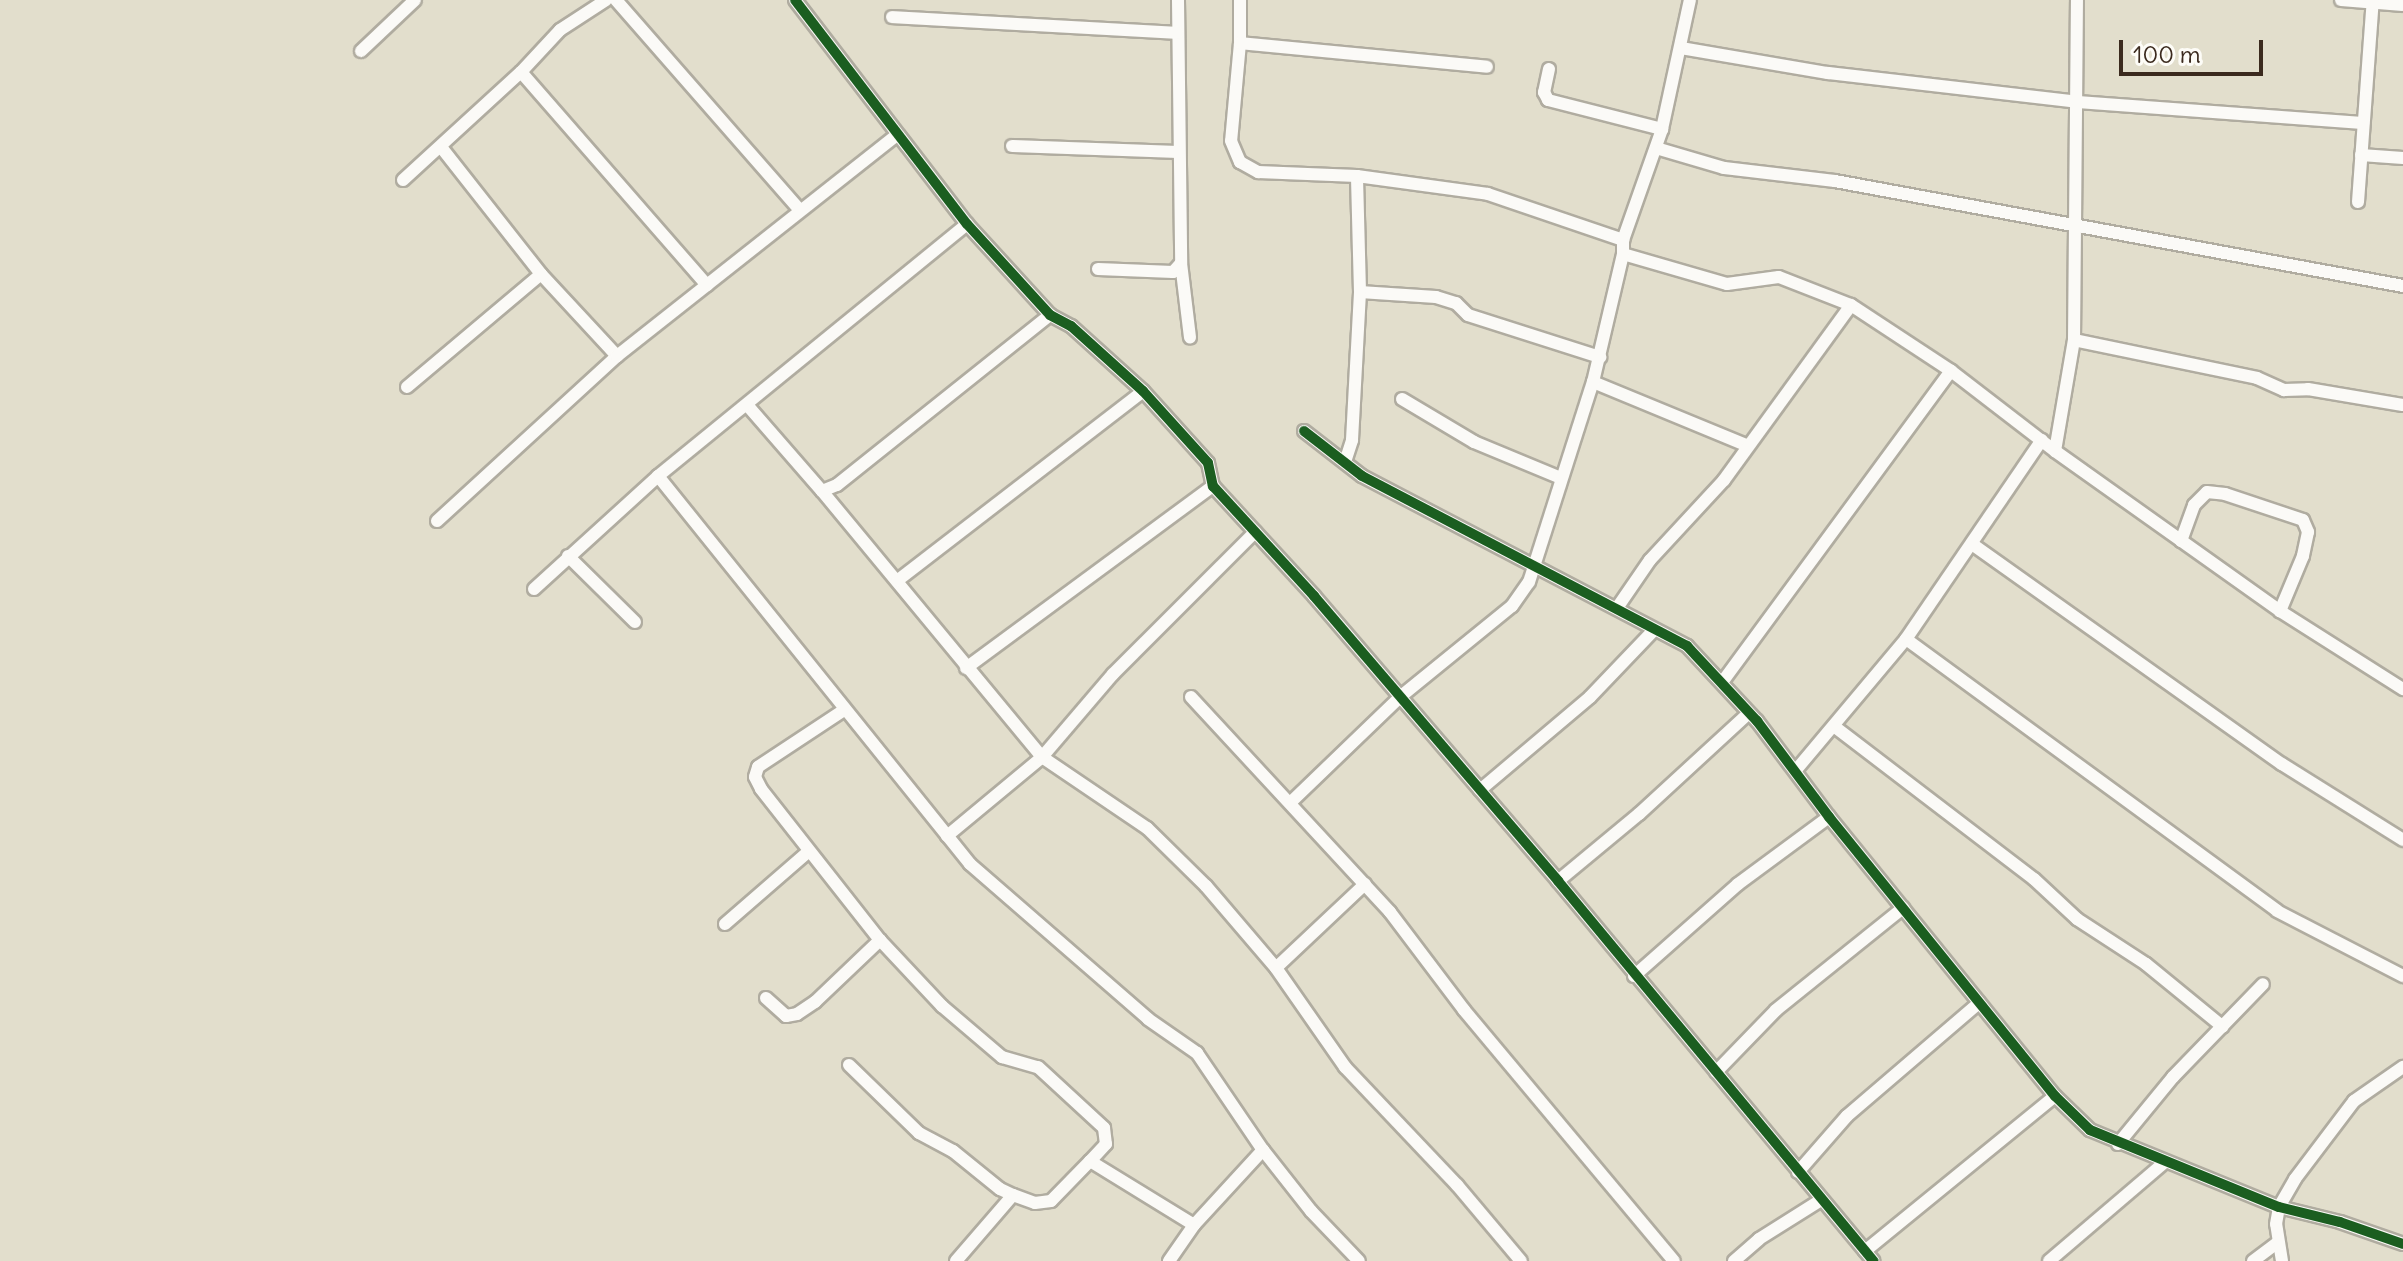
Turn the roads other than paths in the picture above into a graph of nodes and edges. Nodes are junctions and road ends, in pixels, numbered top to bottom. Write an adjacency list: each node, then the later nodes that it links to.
1 (415, 0): 17 (street)
2 (606, 0): 20 (street)
3 (616, 0): 34 (street)
4 (795, 0): 24 (street)
5 (1178, 0): 14 (street)
6 (1240, 0): 15 (street)
7 (1683, 0): 8 (street)
8 (1690, 0): 16 (street)
9 (2077, 0): 21 (street)
10 (2341, 0): 11 (street)
11 (2373, 1): 12 (street); 22 (street)
12 (2403, 5)
13 (892, 17): 14 (street)
14 (1178, 33): 28 (street)
15 (1240, 43): 18 (street); 31 (street)
16 (1681, 48): 21 (street); 23 (street)
17 (361, 51)
18 (1487, 67)
19 (1549, 69): 23 (street)
20 (521, 72): 26 (street); 42 (street)
21 (2077, 102): 22 (street); 36 (street)
22 (2363, 123): 29 (street)
23 (1662, 129): 27 (street)
24 (896, 136): 34 (street); 35 (street)
25 (1012, 146): 28 (street)
26 (441, 147): 32 (street); 41 (street)
27 (1656, 148): 36 (street); 37 (street)
28 (1179, 152): 39 (street)
29 (2361, 155): 30 (street); 33 (street)
30 (2403, 158)
31 (1357, 176): 37 (street); 44 (street)
32 (403, 180)
33 (2358, 202)
34 (800, 210): 42 (street)
35 (967, 224): 46 (street); 57 (street)
36 (2077, 226): 43 (street); 48 (street)
37 (1623, 240): 38 (street)
38 (1623, 254): 45 (street); 50 (street)
39 (1181, 263): 40 (street); 47 (street)
40 (1098, 269)
41 (541, 274): 49 (street); 53 (street)
42 (707, 285): 49 (street)
43 (2403, 286)
44 (1360, 292): 50 (street); 62 (street)
45 (1851, 305): 51 (street); 60 (street)
46 (1050, 315): 54 (street); 66 (street)
47 (1190, 337)
48 (2074, 340): 56 (street); 61 (street)
49 (617, 356): 67 (street)
50 (1600, 357): 52 (street)
51 (1951, 371): 59 (street); 81 (street)
52 (1593, 382): 60 (street); 64 (street)
53 (407, 387)
54 (1143, 391): 65 (street); 73 (street)
55 (1402, 399): 64 (street)
56 (2403, 405)
57 (748, 406): 63 (street); 66 (street)
58 (1304, 431): 62 (street)
59 (2042, 440): 61 (street); 70 (street)
60 (1746, 445): 75 (street)
61 (2055, 451): 69 (street)
62 (1345, 462): 72 (street)
63 (658, 476): 71 (street); 85 (street)
64 (1561, 478): 72 (street)
65 (1213, 486): 68 (street); 80 (street)
66 (822, 491): 73 (street)
67 (437, 521)
68 (1255, 532): 84 (street); 88 (street)
69 (2181, 541): 76 (street); 76 (street)
70 (1972, 544): 79 (street); 94 (street)
71 (568, 556): 74 (street); 77 (street)
72 (1534, 565): 75 (street); 84 (street)
73 (898, 580): 80 (street)
74 (534, 589)
75 (1617, 608): 78 (street)
76 (2280, 611): 82 (street)
77 (635, 622)
78 (1654, 630): 81 (street); 90 (street)
79 (1906, 639): 87 (street); 103 (street)
80 (966, 668): 88 (street)
81 (1723, 681): 86 (street)
82 (2403, 689)
83 (1191, 697): 91 (street)
84 (1400, 697): 90 (street); 91 (street)
85 (844, 710): 93 (street); 95 (street)
86 (1749, 713): 89 (street); 96 (street)
87 (1835, 727): 89 (street); 107 (street)
88 (1042, 757): 93 (street); 101 (street)
89 (1796, 770): 92 (street)
90 (1480, 790): 96 (street)
91 (1291, 802): 97 (street)
92 (1829, 817): 98 (street); 102 (street)
93 (947, 836): 113 (street)
94 (2403, 840)
95 (809, 851): 99 (street); 100 (street)
96 (1558, 881): 102 (street)
97 (1365, 884): 101 (street); 128 (street)
98 (1903, 908): 106 (street); 110 (street)
99 (725, 924)
100 (880, 940): 105 (street); 114 (street)
101 (1276, 968): 127 (street)
102 (1634, 976): 110 (street)
103 (2403, 976)
104 (2263, 984): 107 (street)
105 (766, 998)
106 (1979, 1003): 111 (street); 116 (street)
107 (2223, 1027): 112 (street)
108 (849, 1065): 117 (street)
109 (2403, 1067): 119 (street)
110 (1716, 1072): 116 (street)
111 (2055, 1096): 112 (street); 123 (street)
112 (2118, 1144): 115 (street)
113 (1263, 1150): 120 (street); 126 (street)
114 (1090, 1161): 117 (street); 120 (street)
115 (2165, 1162): 119 (street); 130 (street)
116 (1798, 1172): 118 (street)
117 (1013, 1195): 124 (street)
118 (1821, 1200): 123 (street); 129 (street)
119 (2279, 1207): 121 (street); 122 (street)
120 (1194, 1225): 125 (street)
121 (2277, 1243): 131 (street); 132 (street)
122 (2403, 1244)
123 (1869, 1256)
124 (956, 1261)
125 (1169, 1261)
126 (1359, 1261)
127 (1521, 1261)
128 (1674, 1261)
129 (1734, 1261)
130 (2049, 1261)
131 (2253, 1261)
132 (2282, 1261)

